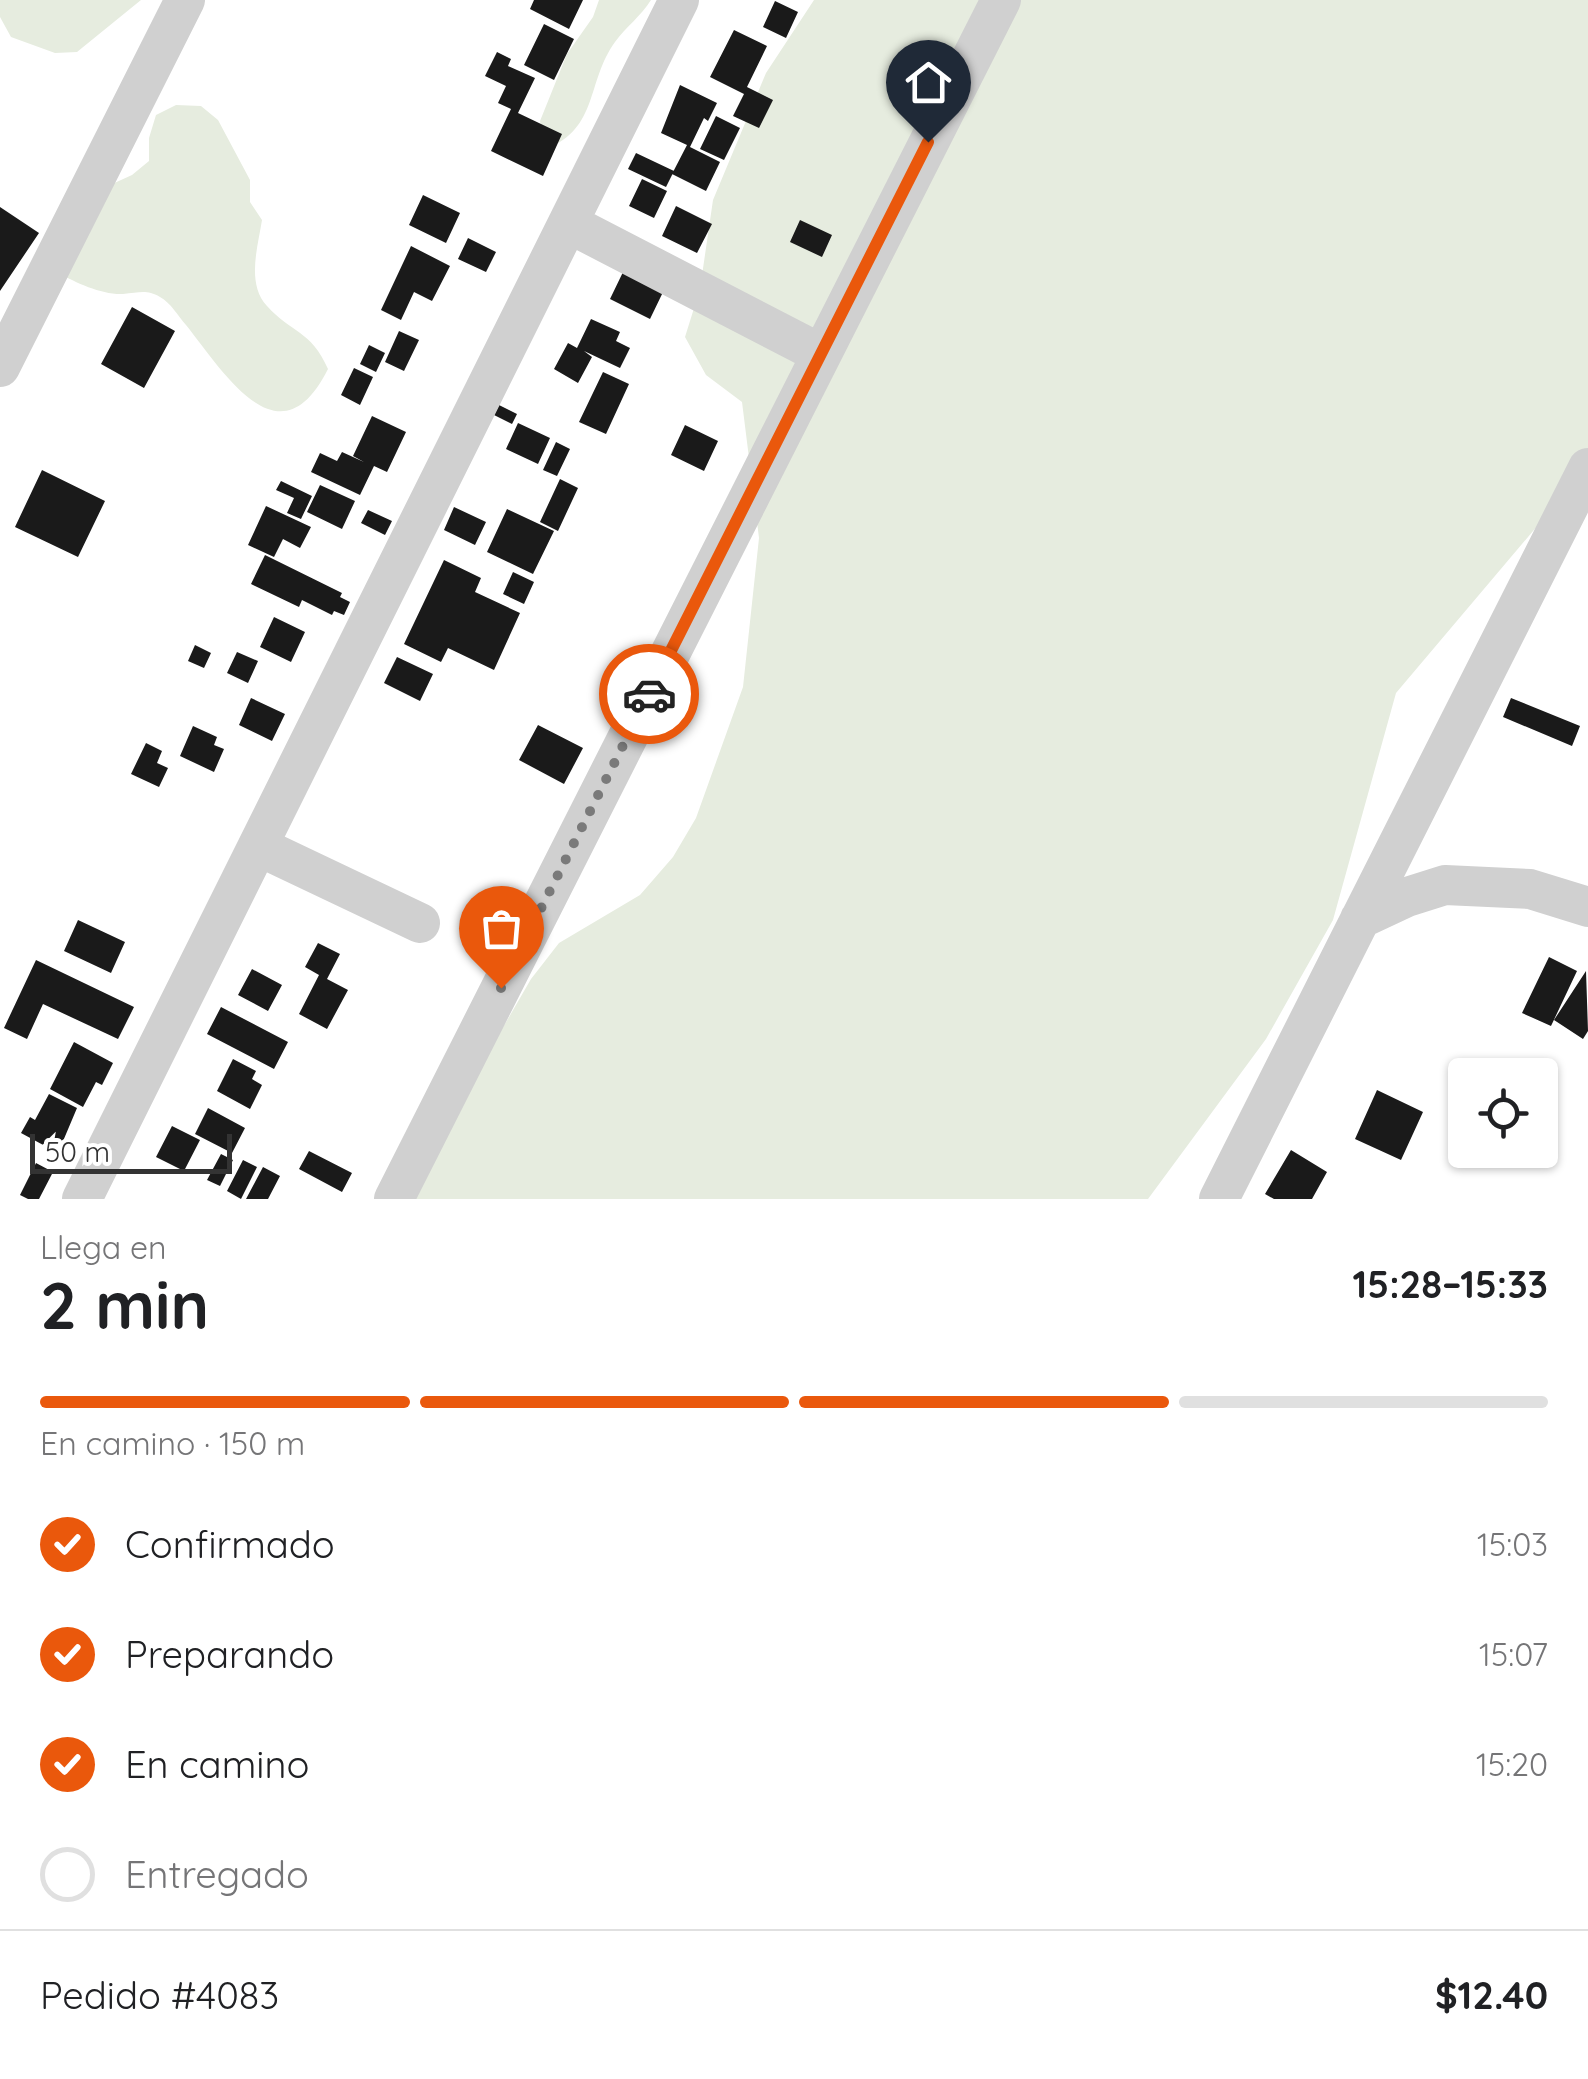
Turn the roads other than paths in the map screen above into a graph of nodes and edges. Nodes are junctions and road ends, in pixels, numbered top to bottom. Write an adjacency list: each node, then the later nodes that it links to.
1 (185, 0): 6 (street)
2 (680, 0): 4 (street)
3 (1000, 0): 5 (street)
4 (568, 223): 5 (street); 8 (street)
5 (820, 354): 13 (street)
6 (0, 367)
7 (1588, 468): 10 (street)
8 (258, 846): 11 (street); 12 (street)
9 (1588, 907): 10 (street)
10 (1360, 920): 14 (street)
11 (420, 923)
12 (82, 1199)
13 (394, 1199)
14 (1218, 1199)

